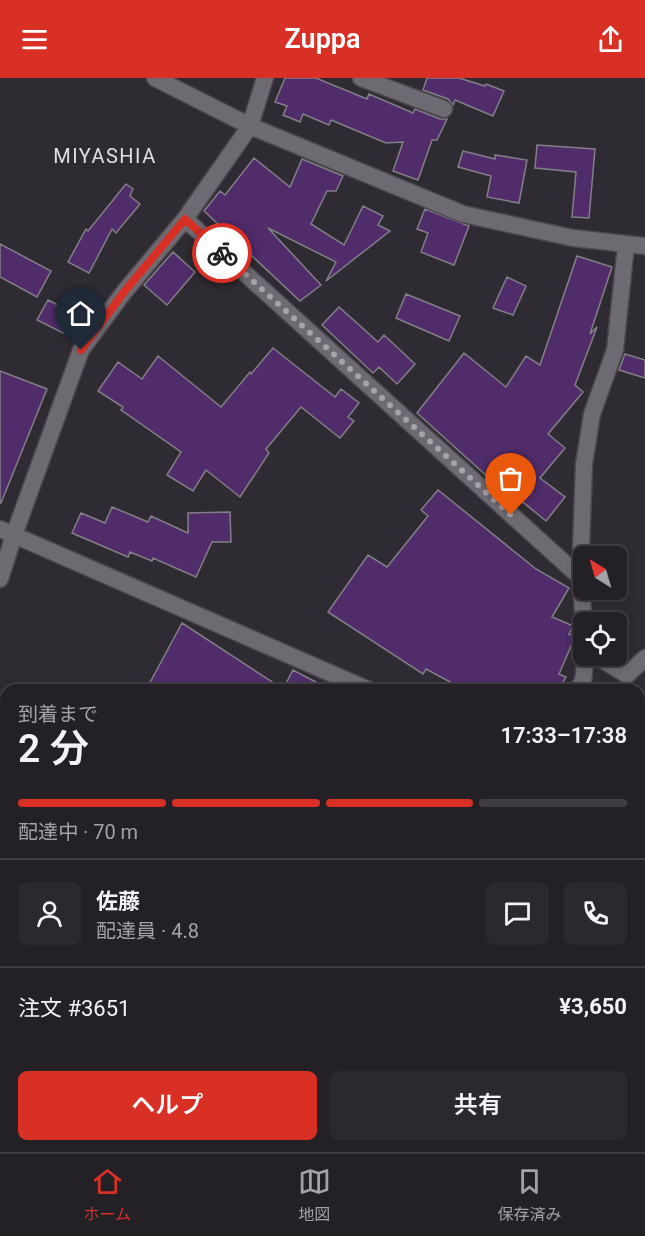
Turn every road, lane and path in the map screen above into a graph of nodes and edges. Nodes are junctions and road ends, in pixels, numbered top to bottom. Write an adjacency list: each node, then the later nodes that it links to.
1 (155, 78): 5 (street)
2 (265, 78): 5 (street)
3 (361, 78): 4 (street)
4 (444, 109)
5 (250, 126): 6 (street); 7 (street)
6 (185, 219): 9 (street); 11 (street)
7 (626, 245): 8 (street); 10 (street)
8 (645, 246)
9 (7, 532): 12 (street); 16 (street)
10 (581, 546)
11 (573, 571)
12 (0, 579)
13 (645, 658): 15 (street)
14 (585, 666): 17 (street)
15 (612, 666)
16 (355, 684)
17 (581, 684)

